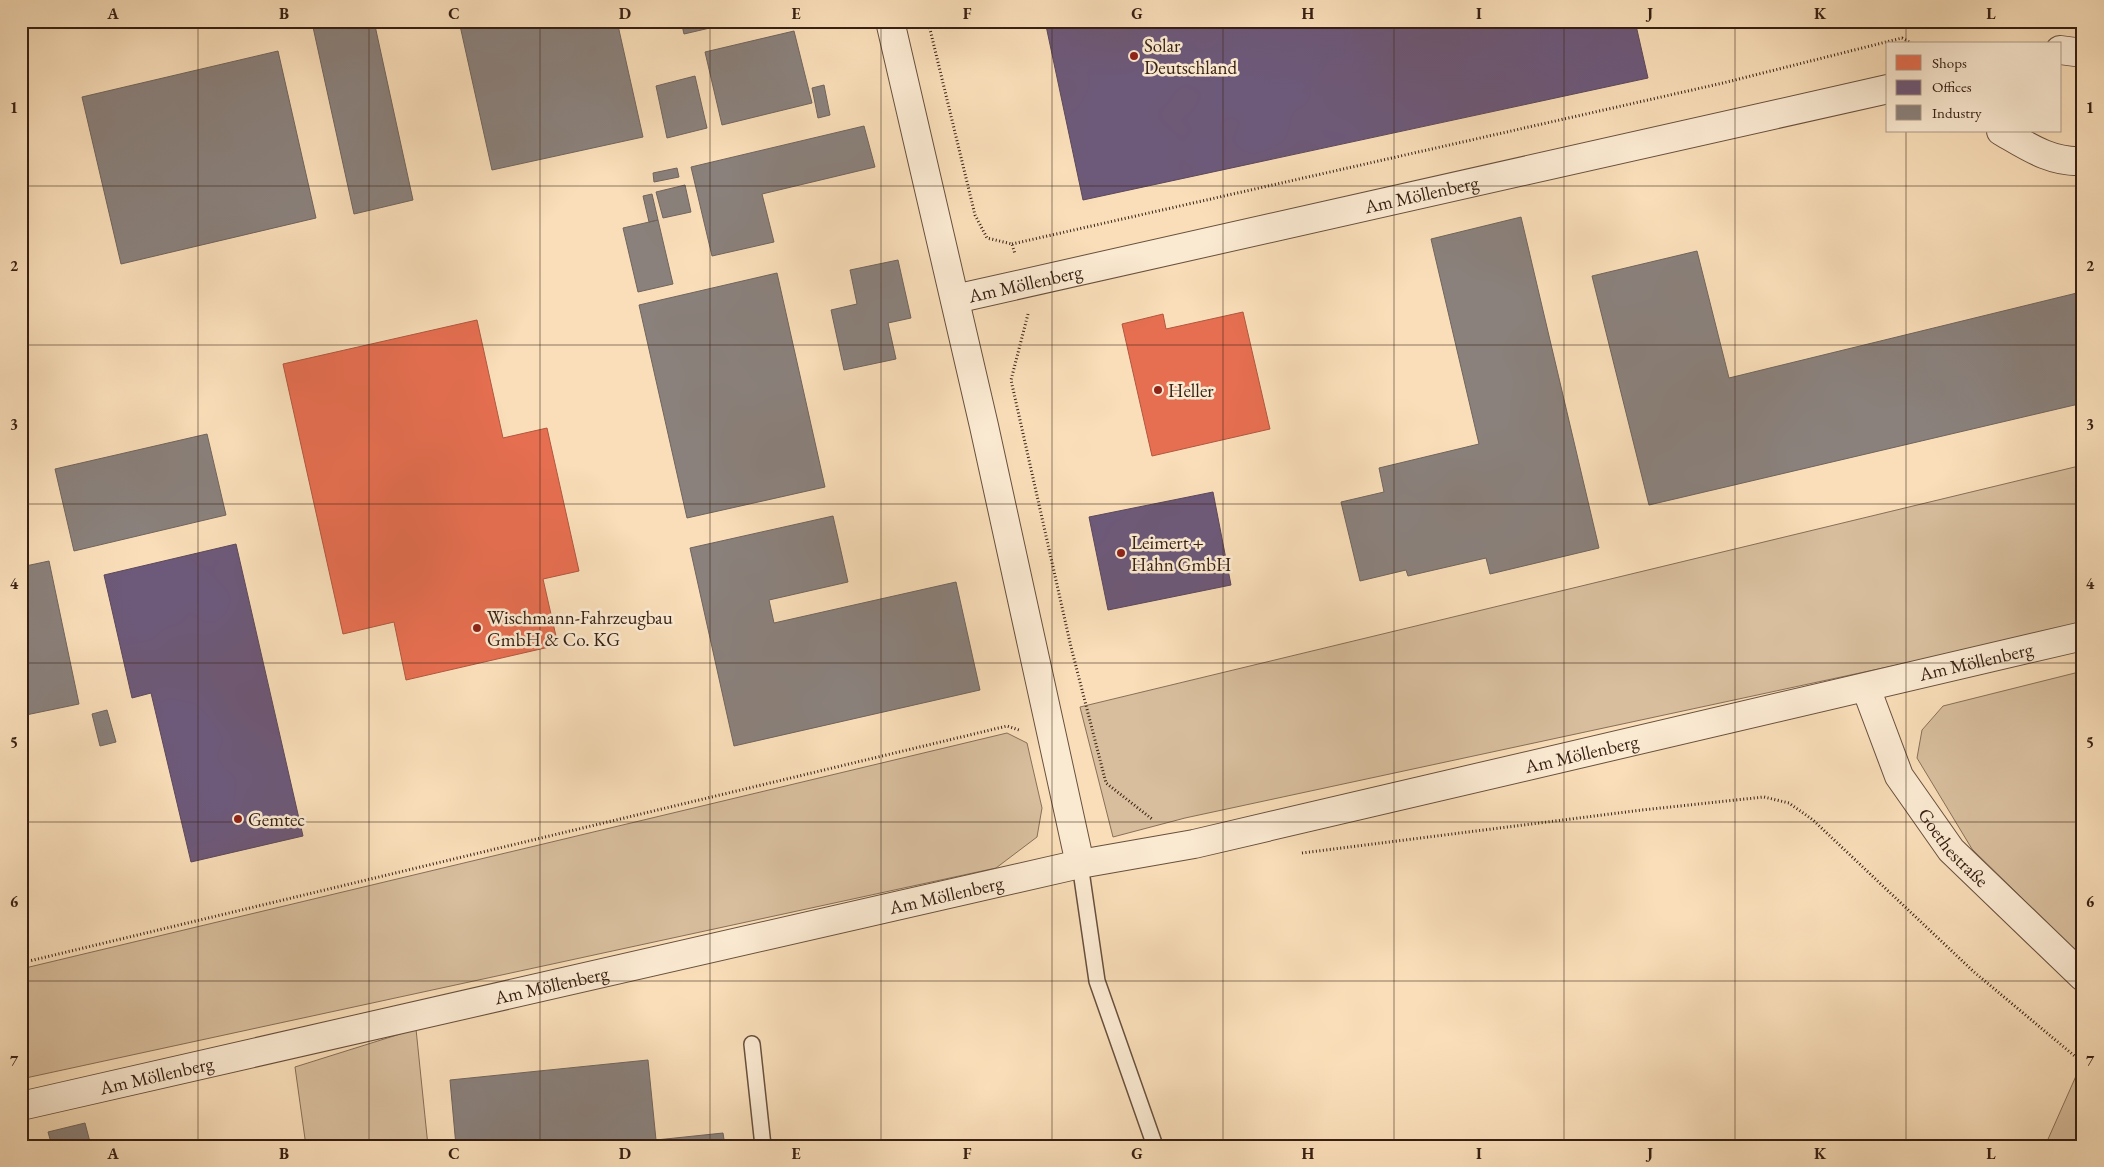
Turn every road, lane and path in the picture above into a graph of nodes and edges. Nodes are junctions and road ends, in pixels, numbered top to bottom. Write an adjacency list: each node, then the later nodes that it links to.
1 (890, 21): 11 (street, Am Möllenberg)
2 (928, 21): 9 (path)
3 (1909, 42): 9 (path)
4 (2062, 50): 5 (street)
5 (2083, 53)
6 (1886, 89): 10 (street, Am Möllenberg)
7 (2003, 132): 8 (street)
8 (2083, 161)
9 (1012, 244): 10 (path)
10 (1023, 284): 11 (street, Am Möllenberg); 15 (path)
11 (955, 299): 14 (street, Am Möllenberg)
12 (2083, 636): 13 (street, Am Möllenberg)
13 (1866, 688): 15 (street, Am Möllenberg); 19 (street, Goethestraße)
14 (1050, 731): 17 (street, Am Möllenberg); 18 (path)
15 (1194, 844): 17 (street, Am Möllenberg)
16 (1298, 853): 21 (path)
17 (1080, 864): 22 (street, Am Möllenberg); 24 (lane)
18 (21, 963)
19 (2083, 977)
20 (752, 1044): 23 (lane)
21 (2083, 1063)
22 (21, 1106)
23 (763, 1146)
24 (1155, 1146)

